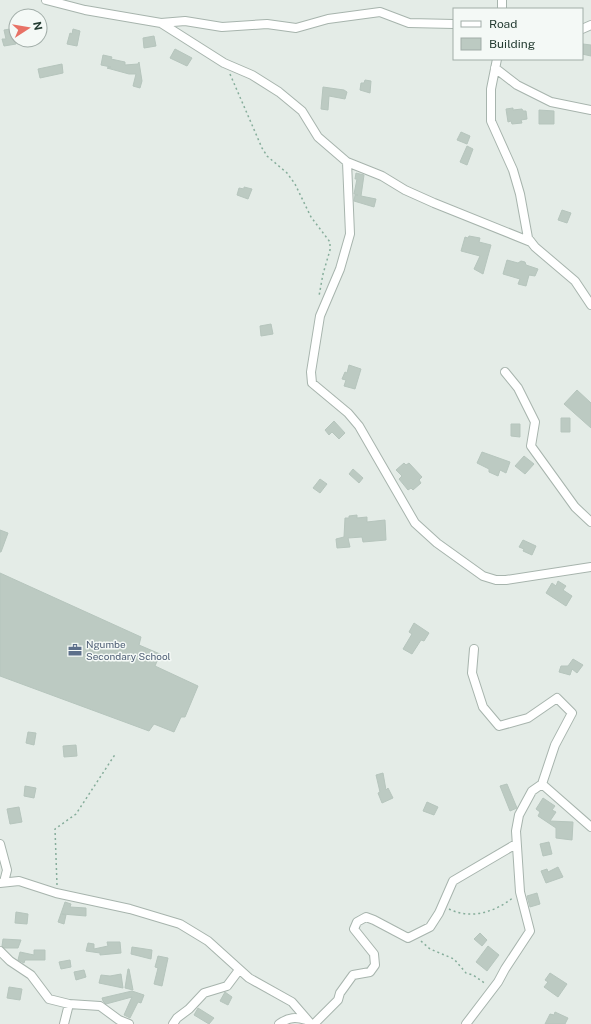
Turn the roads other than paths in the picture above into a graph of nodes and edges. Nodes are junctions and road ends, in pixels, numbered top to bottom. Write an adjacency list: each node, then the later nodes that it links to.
1 (46, 0): 2 (street)
2 (161, 23): 3 (street); 7 (street)
3 (453, 24)
4 (497, 60): 5 (street)
5 (495, 68): 6 (street); 8 (street)
6 (591, 110)
7 (347, 162): 8 (street); 12 (street)
8 (531, 242): 9 (street)
9 (591, 305)
10 (505, 372): 11 (street)
11 (591, 522)
12 (591, 567)
13 (474, 649): 14 (street)
14 (542, 784): 15 (street); 17 (street)
15 (591, 827)
16 (0, 844): 18 (street)
17 (516, 844): 22 (street); 27 (street)
18 (2, 882): 20 (street)
19 (1, 955): 21 (street)
20 (239, 970): 22 (street); 25 (street)
21 (69, 1004): 23 (street); 24 (street)
22 (311, 1022): 26 (street)
23 (64, 1024)
24 (129, 1024)
25 (173, 1024)
26 (280, 1024)
27 (466, 1024)

